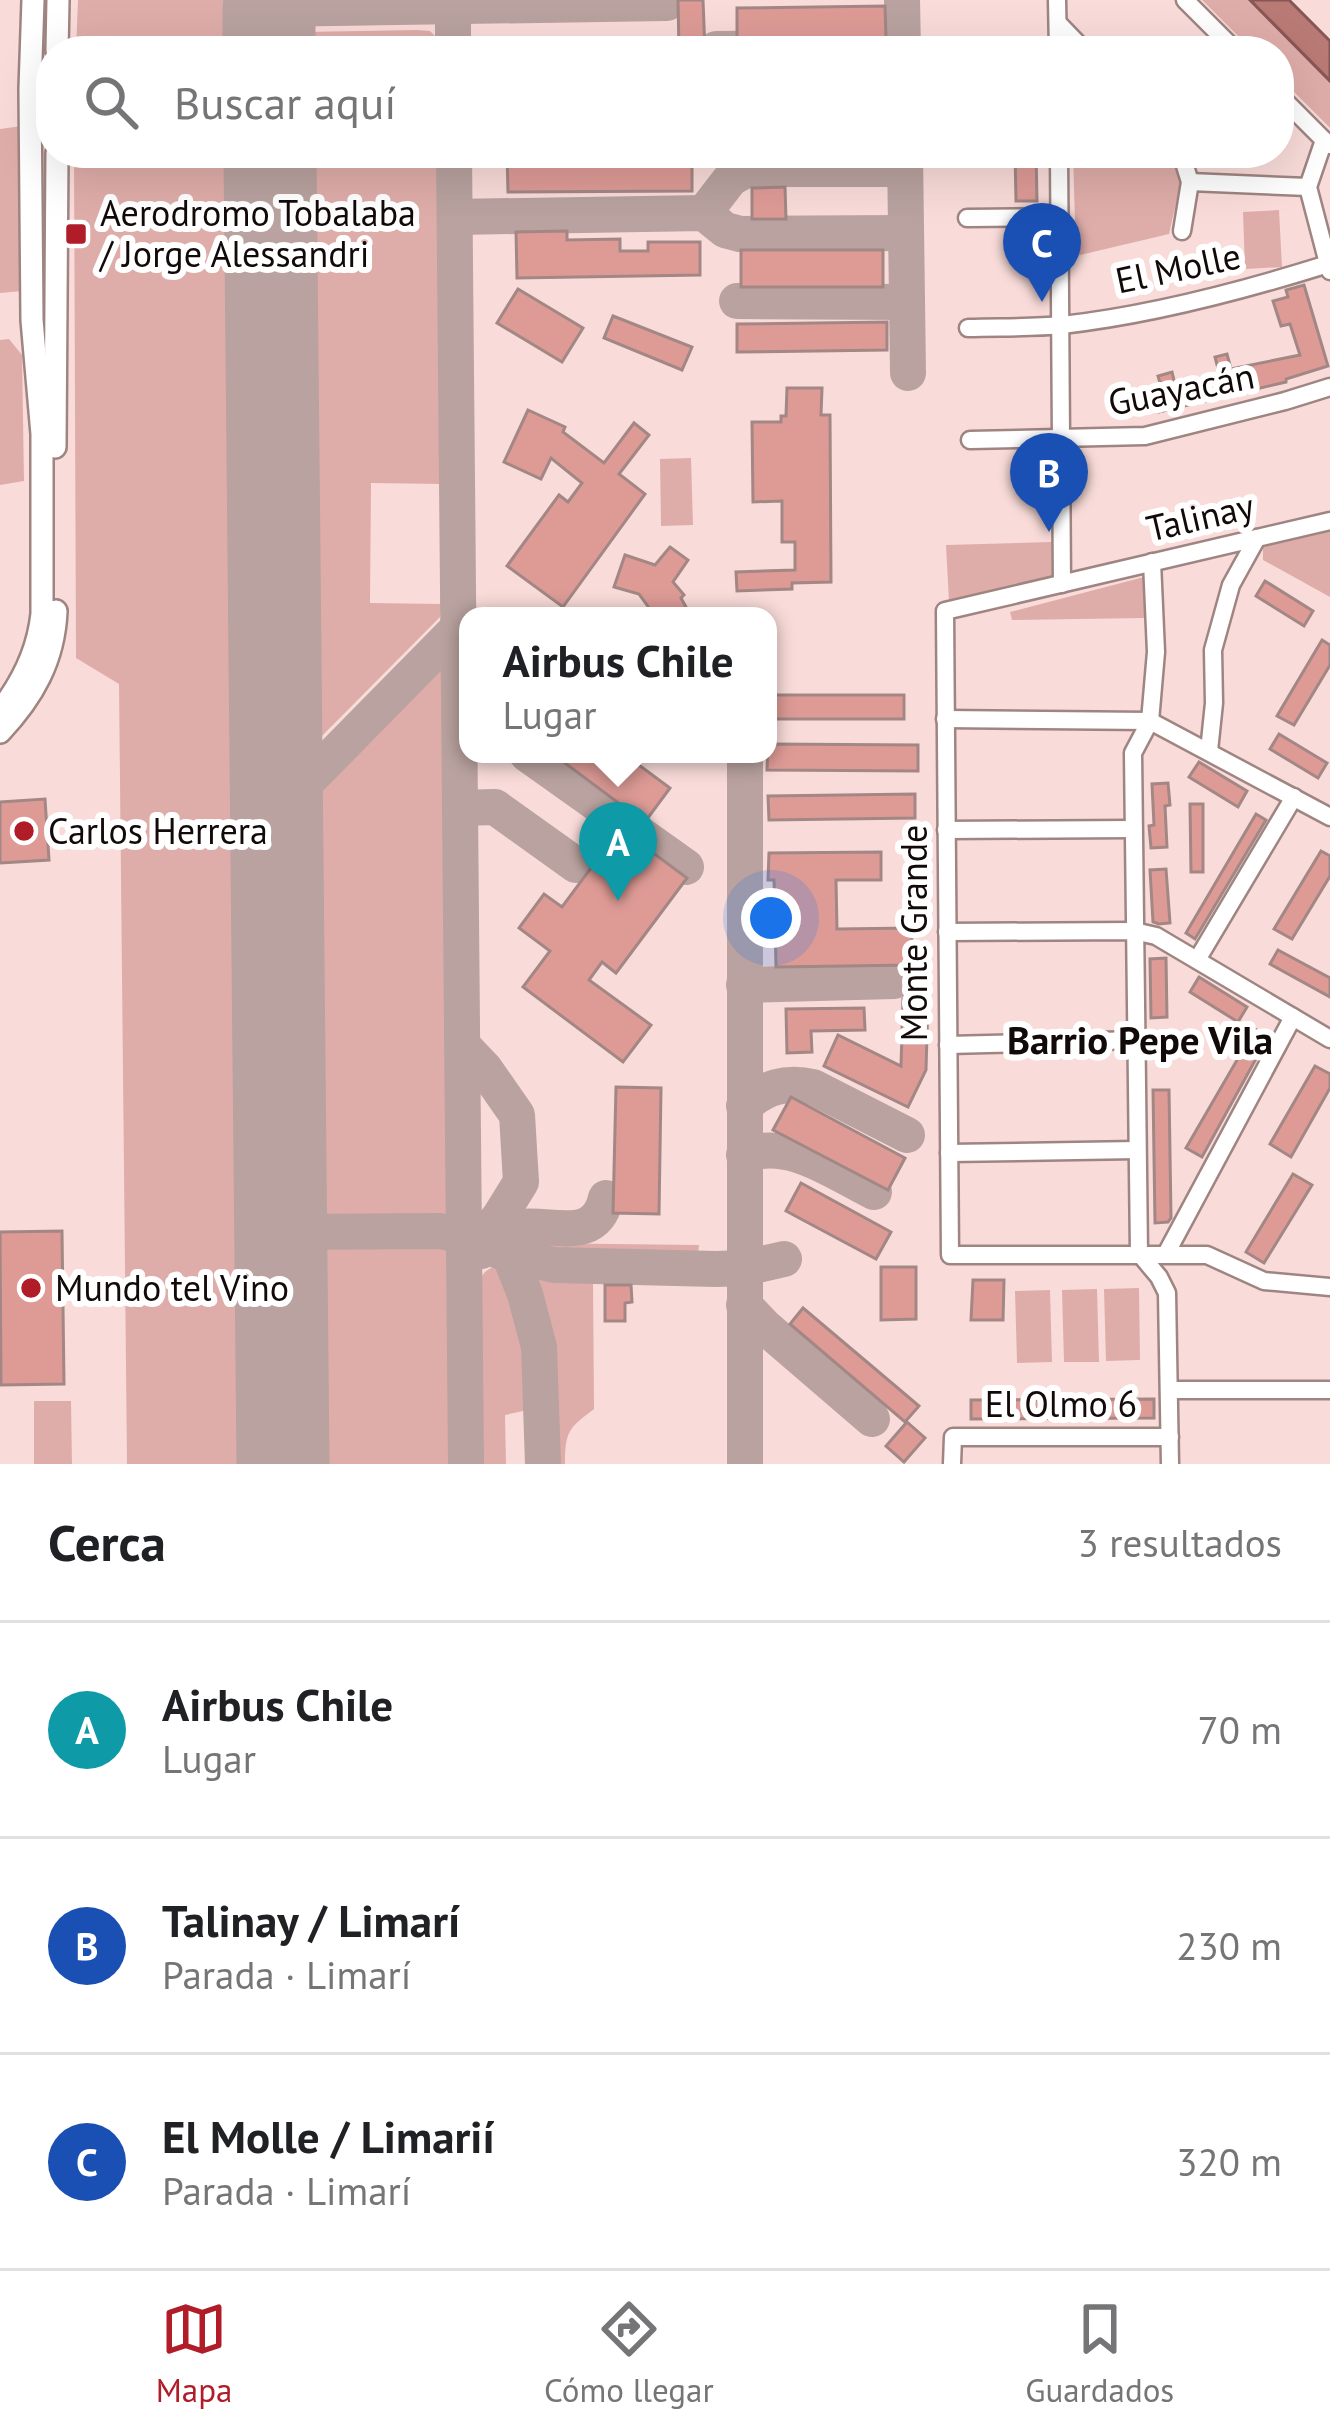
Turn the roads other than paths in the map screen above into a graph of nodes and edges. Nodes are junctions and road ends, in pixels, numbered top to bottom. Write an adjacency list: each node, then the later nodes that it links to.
1 (33, 0): 31 (main road)
2 (58, 0): 6 (main road)
3 (1057, 0): 5 (street)
4 (1185, 0): 9 (street)
5 (1058, 23): 7 (street); 8 (street)
6 (57, 36)
7 (1058, 36)
8 (1071, 36)
9 (1221, 36)
10 (1294, 110): 11 (street)
11 (1327, 143): 16 (street)
12 (57, 168): 34 (main road)
13 (1059, 168): 17 (street)
14 (1186, 168): 15 (street)
15 (1190, 182): 16 (street); 19 (street)
16 (1308, 187): 20 (street)
17 (1059, 217): 18 (street); 21 (street)
18 (967, 218)
19 (1182, 231)
20 (1329, 268): 21 (street, El Molle)
21 (1060, 325): 22 (street, El Molle); 24 (street)
22 (968, 328)
23 (1330, 387): 24 (street, Guayacán)
24 (1061, 439): 25 (street, Guayacán); 29 (street)
25 (970, 440)
26 (1330, 521): 27 (street, Talinay)
27 (1256, 538): 28 (street, Talinay); 35 (street)
28 (1152, 562): 29 (street, Talinay); 33 (street)
29 (1062, 584): 30 (street, Talinay)
30 (945, 611): 32 (street, Monte Grande)
31 (0, 711)
32 (945, 719): 33 (street); 39 (street, Monte Grande)
33 (1150, 721): 35 (street); 38 (street)
34 (0, 732)
35 (1209, 751): 36 (street)
36 (1294, 797): 37 (street); 42 (street)
37 (1330, 817)
38 (1133, 829): 39 (street); 40 (street)
39 (946, 830): 41 (street, Monte Grande)
40 (1134, 931): 41 (street); 42 (street); 45 (street)
41 (947, 932): 46 (street, Monte Grande)
42 (1197, 960): 43 (street)
43 (1293, 1017): 44 (street); 50 (street)
44 (1330, 1039)
45 (1136, 1040): 46 (street); 47 (street)
46 (948, 1045): 48 (street, Monte Grande)
47 (1137, 1150): 48 (street); 49 (street)
48 (949, 1153): 49 (street, Monte Grande)
49 (1138, 1253): 50 (street); 52 (street)
50 (1166, 1254): 51 (street)
51 (1330, 1287)
52 (1170, 1390): 53 (street); 54 (street)
53 (1330, 1390)
54 (1170, 1437): 55 (street, El Olmo 6); 56 (street)
55 (952, 1464)
56 (1170, 1464)

